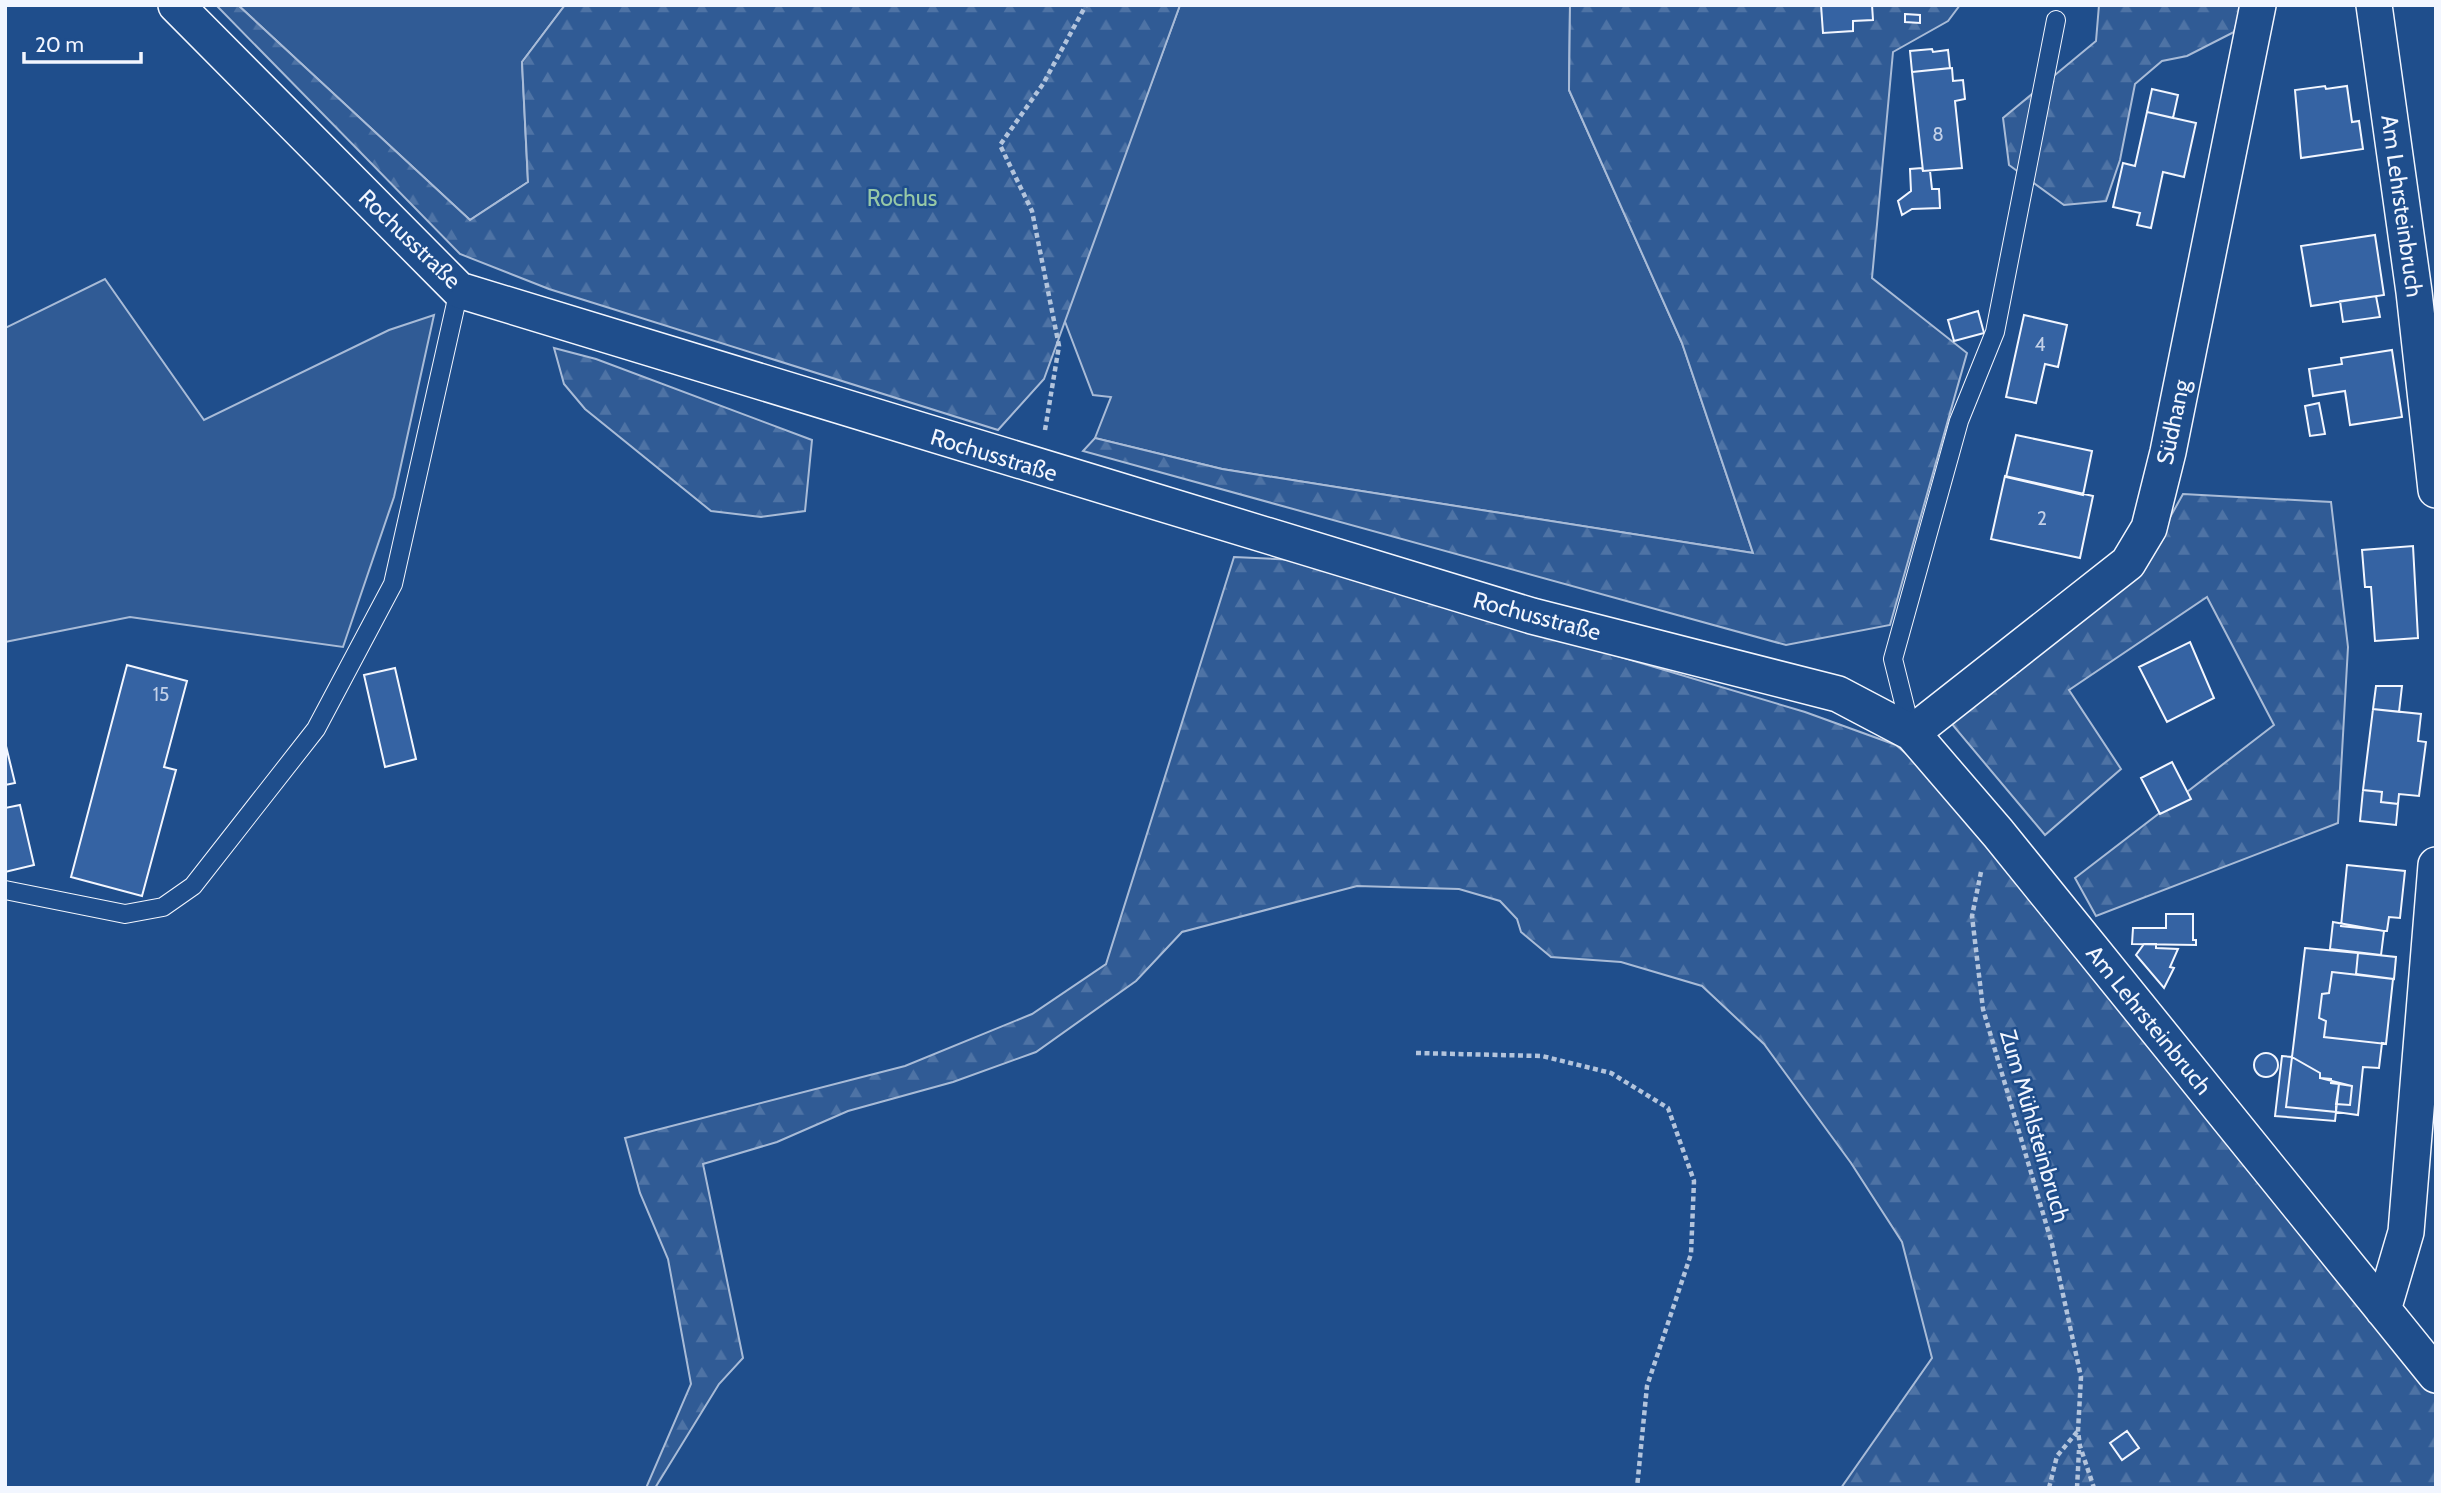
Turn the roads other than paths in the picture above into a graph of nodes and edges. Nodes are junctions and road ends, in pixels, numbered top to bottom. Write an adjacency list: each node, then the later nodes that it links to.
1 (176, 5): 5 (street, Rochusstraße)
2 (2258, 5): 7 (street, Südhang)
3 (2374, 5): 6 (street, Am Lehrsteinbruch)
4 (2056, 20): 7 (lane)
5 (459, 290): 7 (street, Rochusstraße); 9 (lane)
6 (2436, 490)
7 (1912, 733): 10 (street, Am Lehrsteinbruch)
8 (2436, 865): 10 (street)
9 (5, 890)
10 (2382, 1310): 11 (street, Am Lehrsteinbruch)
11 (2436, 1375)

